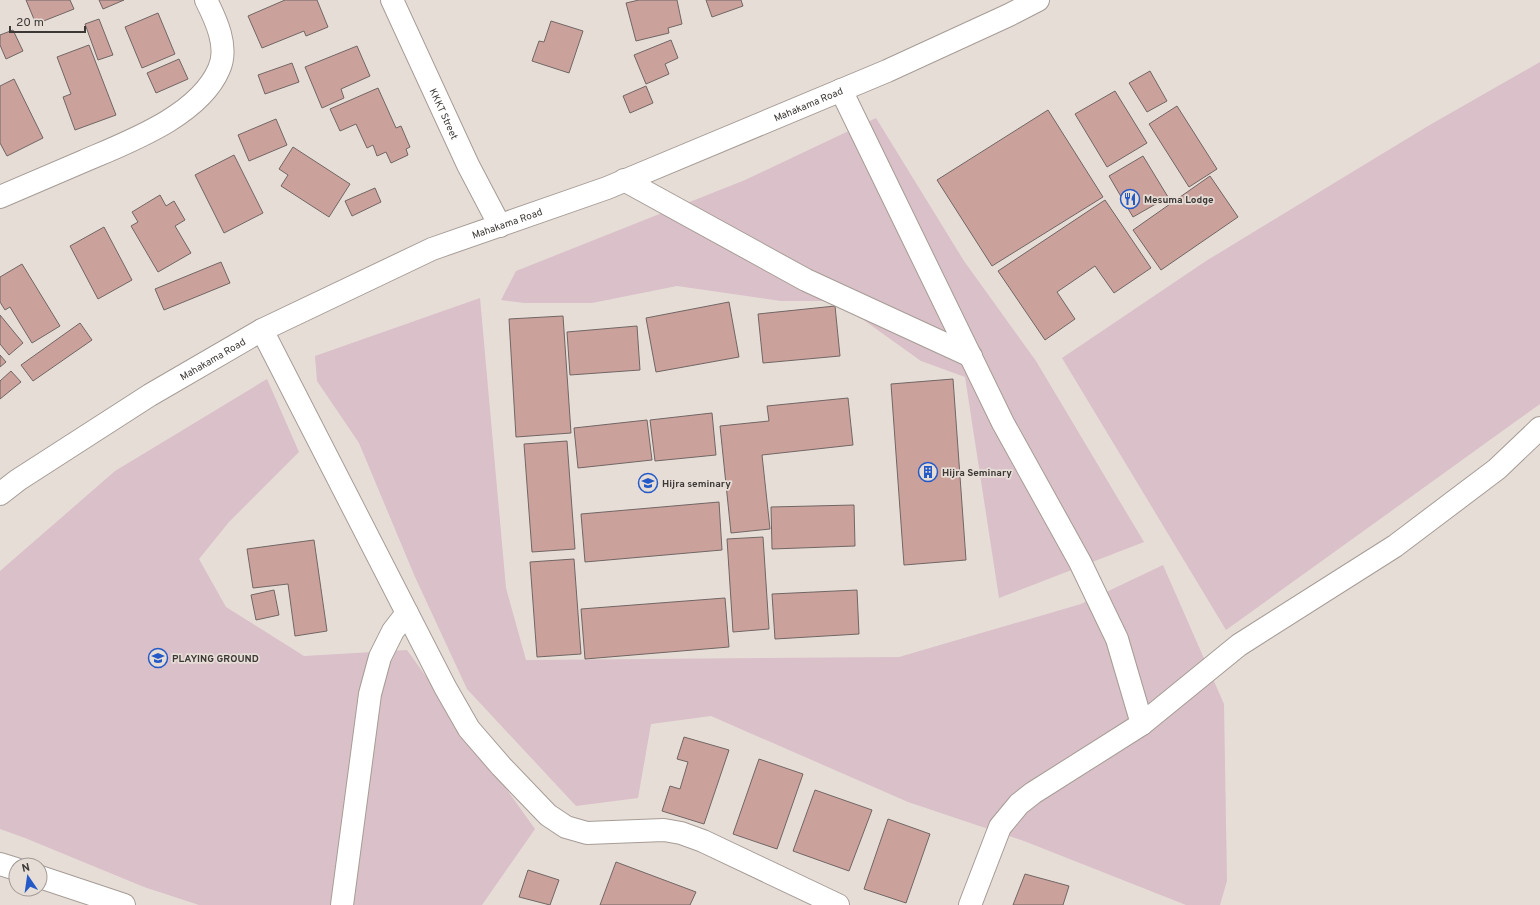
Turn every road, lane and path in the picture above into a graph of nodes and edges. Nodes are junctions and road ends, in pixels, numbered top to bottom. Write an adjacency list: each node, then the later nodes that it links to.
1 (206, 0): 6 (street)
2 (392, 0): 7 (street, KKKT Street)
3 (1038, 0): 4 (street, Mahakama Road)
4 (840, 90): 5 (street, Mahakama Road); 9 (street)
5 (624, 180): 7 (street, Mahakama Road); 9 (street)
6 (0, 197)
7 (500, 226): 8 (street, Mahakama Road)
8 (262, 330): 11 (street, Mahakama Road); 12 (street)
9 (971, 356): 13 (street)
10 (1540, 428): 13 (street)
11 (0, 494)
12 (407, 613): 16 (street); 17 (street)
13 (1142, 724): 18 (street)
14 (48, 880): 15 (street)
15 (124, 905)
16 (342, 905)
17 (838, 905)
18 (970, 905)

